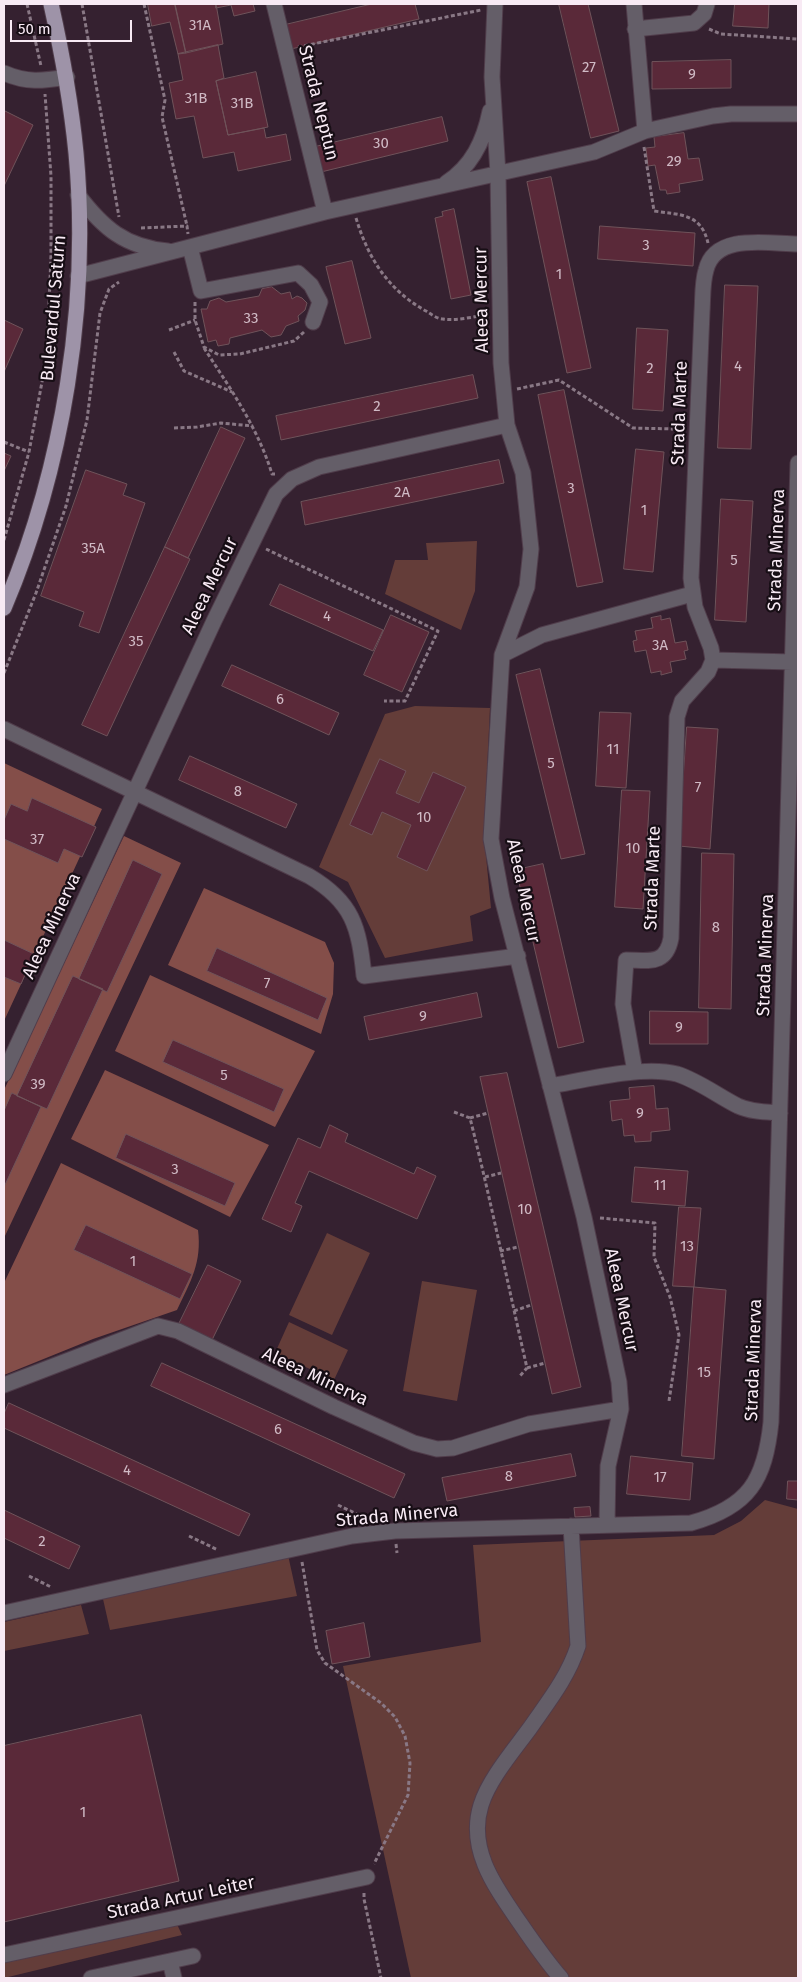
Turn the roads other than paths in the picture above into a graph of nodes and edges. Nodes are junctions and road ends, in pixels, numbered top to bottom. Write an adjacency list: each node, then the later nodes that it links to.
1 (51, 4): 8 (main road, Bulevardul Saturn)
2 (274, 4): 15 (street, Strada Neptun)
3 (634, 4): 6 (street)
4 (707, 4): 6 (street)
5 (495, 5): 9 (street)
6 (635, 29): 11 (street)
7 (4, 73): 8 (street)
8 (67, 77): 14 (main road, Bulevardul Saturn)
9 (492, 77): 12 (street); 13 (street)
10 (798, 114): 11 (street)
11 (645, 131): 12 (street)
12 (498, 174): 13 (street); 21 (street, Aleea Mercur)
13 (442, 185): 15 (street)
14 (78, 195): 18 (street); 19 (main road, Bulevardul Saturn)
15 (325, 212): 17 (street)
16 (798, 244): 23 (street, Strada Marte)
17 (190, 247): 18 (street); 20 (street)
18 (174, 251): 19 (street)
19 (78, 276): 24 (main road, Bulevardul Saturn)
20 (313, 322)
21 (507, 425): 25 (street, Aleea Mercur); 29 (street, Aleea Mercur)
22 (798, 463): 27 (street, Strada Minerva)
23 (692, 594): 25 (street); 26 (street, Strada Marte)
24 (4, 608)
25 (502, 655): 30 (street, Aleea Mercur)
26 (713, 660): 27 (street); 31 (street, Strada Marte)
27 (793, 662): 34 (street, Strada Minerva)
28 (8, 732): 29 (street)
29 (135, 793): 30 (street, Aleea Mercur); 32 (street, Aleea Minerva)
30 (518, 956): 33 (street, Aleea Mercur)
31 (635, 1072): 33 (street); 34 (street)
32 (4, 1074)
33 (550, 1086): 36 (street, Aleea Mercur)
34 (780, 1113): 37 (street, Strada Minerva)
35 (4, 1385): 36 (street, Aleea Minerva)
36 (621, 1410): 37 (street, Aleea Mercur)
37 (607, 1525): 38 (street, Strada Minerva)
38 (571, 1526): 39 (street, Strada Minerva); 46 (street)
39 (4, 1613)
40 (367, 1877): 41 (street, Strada Artur Leiter)
41 (4, 1955)
42 (193, 1956): 43 (street)
43 (170, 1961): 44 (street); 45 (street)
44 (91, 1978)
45 (174, 1978)
46 (561, 1978)

